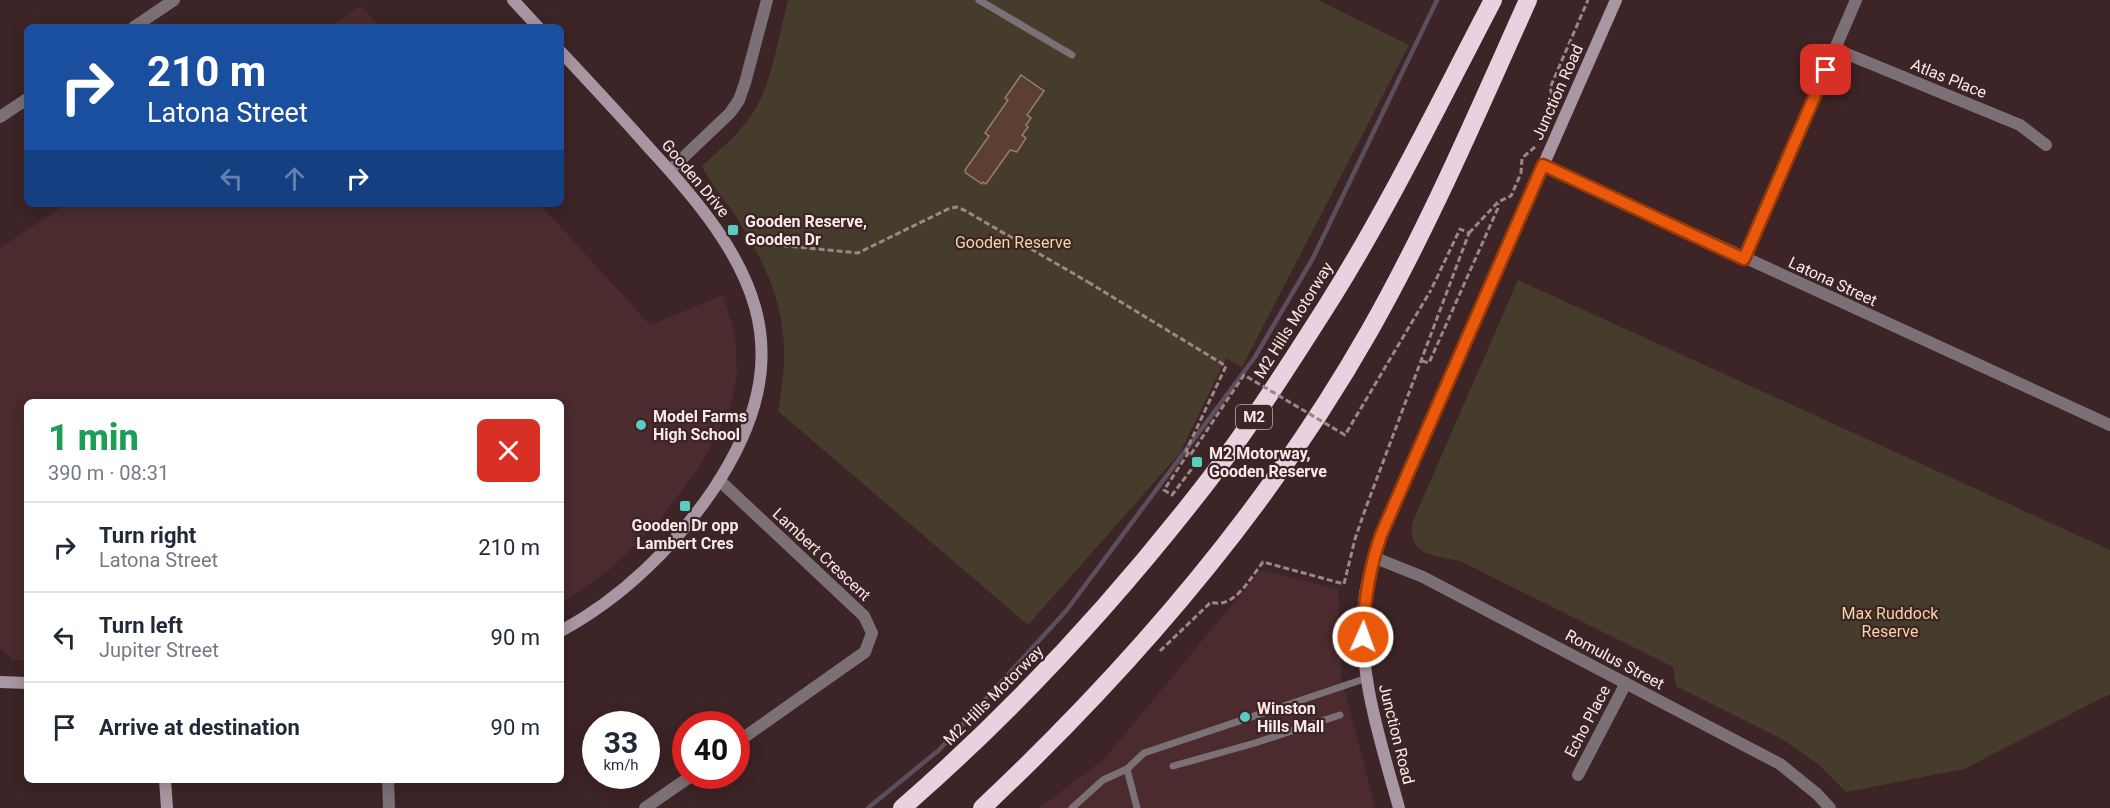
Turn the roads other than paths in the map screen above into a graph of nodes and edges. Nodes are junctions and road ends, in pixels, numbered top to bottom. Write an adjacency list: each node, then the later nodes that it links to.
1 (174, 0): 9 (street)
2 (513, 0): 10 (street)
3 (767, 0): 18 (street)
4 (979, 0): 13 (lane)
5 (1493, 0): 39 (highway, M2 Hills Motorway / M2)
6 (1528, 0): 40 (highway)
7 (1616, 0): 17 (street, Junction Road)
8 (1856, 0): 11 (street)
9 (138, 24)
10 (535, 24)
11 (1835, 49): 16 (street, Atlas Place); 19 (street)
12 (564, 55): 18 (street, Gooden Drive)
13 (1072, 55)
14 (24, 101): 15 (street)
15 (0, 117)
16 (2046, 145)
17 (1543, 165): 19 (street, Latona Street); 22 (street, Junction Road)
18 (670, 170): 21 (street, Gooden Drive)
19 (1744, 259): 20 (street, Latona Street)
20 (2110, 425)
21 (719, 480): 23 (street, Gooden Drive); 29 (street, Lambert Crescent)
22 (1374, 557): 24 (street, Junction Road); 26 (street, Romulus Street)
23 (564, 629)
24 (1367, 678): 31 (lane); 43 (street, Junction Road)
25 (0, 682): 27 (street)
26 (1626, 682): 32 (street, Echo Place); 44 (street, Romulus Street)
27 (24, 683)
28 (1340, 715): 30 (lane)
29 (750, 733)
30 (1173, 766)
31 (1127, 769): 41 (lane); 42 (lane)
32 (1578, 775)
33 (165, 783): 36 (street)
34 (388, 783): 37 (street)
35 (672, 789): 38 (street)
36 (167, 808)
37 (389, 808)
38 (645, 808)
39 (902, 808)
40 (982, 808)
41 (1072, 808)
42 (1137, 808)
43 (1399, 808)
44 (1830, 808)

